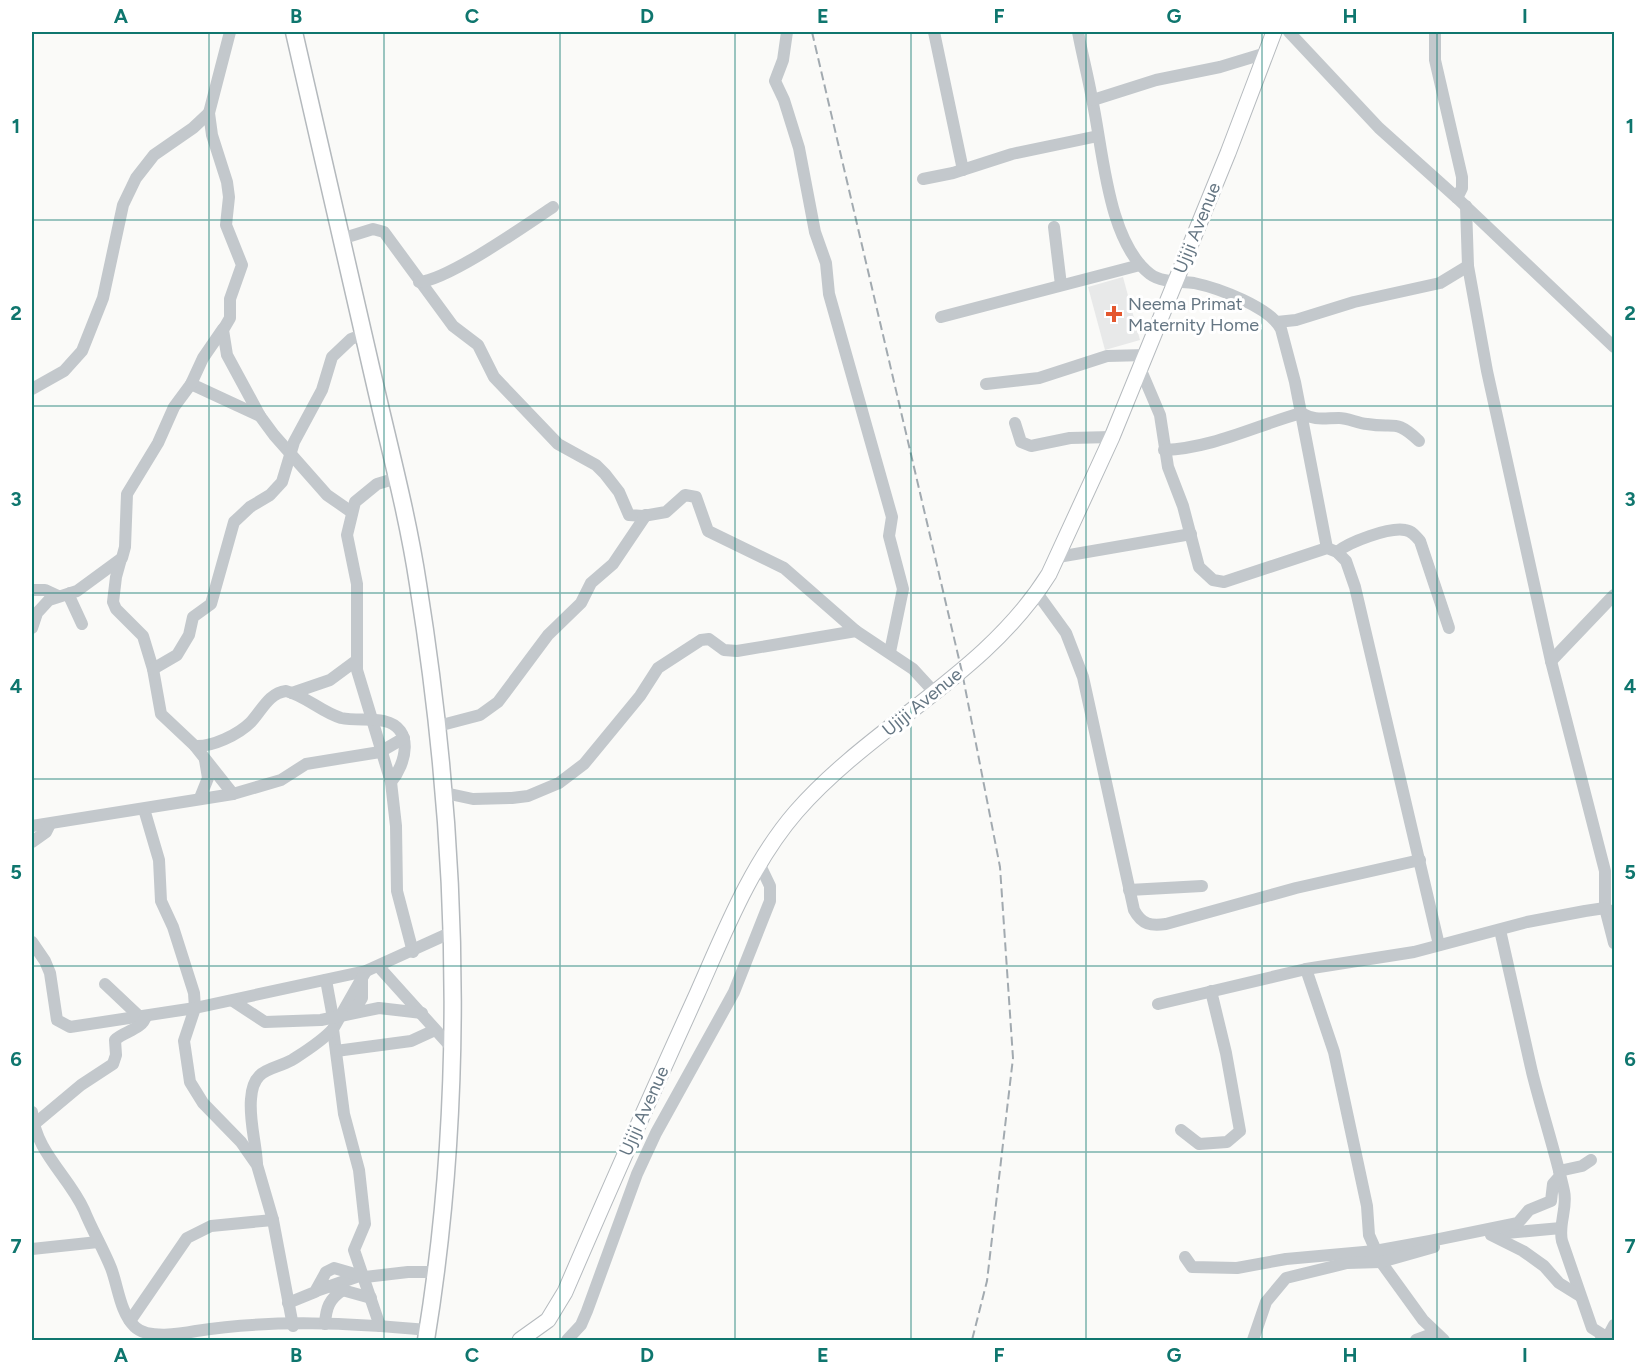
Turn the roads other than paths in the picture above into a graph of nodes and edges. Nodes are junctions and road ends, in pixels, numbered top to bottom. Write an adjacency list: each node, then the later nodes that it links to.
1 (230, 32): 11 (street)
2 (294, 32): 18 (highway)
3 (787, 32): 55 (street)
4 (934, 32): 13 (street)
5 (1078, 32): 10 (street)
6 (1274, 32): 9 (main road, Ujiji Avenue)
7 (1289, 32): 15 (street)
8 (1435, 32): 15 (street)
9 (1266, 53): 10 (street); 22 (main road, Ujiji Avenue)
10 (1093, 100): 12 (street)
11 (209, 112): 25 (street); 32 (street)
12 (1098, 136): 13 (street); 19 (street)
13 (963, 170): 14 (street)
14 (923, 179)
15 (1462, 202): 20 (street); 28 (street)
16 (553, 207): 21 (street)
17 (1054, 227): 23 (street)
18 (341, 239): 21 (street); 27 (highway)
19 (1140, 265): 22 (street); 23 (street)
20 (1468, 266): 26 (street); 57 (street)
21 (419, 282): 42 (street)
22 (1174, 282): 26 (street); 29 (main road, Ujiji Avenue)
23 (1061, 285): 24 (street)
24 (941, 316)
25 (230, 318): 30 (street); 34 (street)
26 (1277, 322): 33 (street)
27 (364, 334): 39 (street); 40 (highway)
28 (1614, 346)
29 (1143, 361): 31 (street); 36 (main road, Ujiji Avenue); 38 (street)
30 (191, 384): 34 (street); 46 (street)
31 (986, 384)
32 (32, 389)
33 (1301, 413): 37 (street); 38 (street); 44 (street)
34 (260, 416): 39 (street)
35 (1015, 423): 36 (street)
36 (1112, 437): 45 (main road, Ujiji Avenue)
37 (1419, 441)
38 (1164, 450): 43 (street)
39 (290, 454): 41 (street); 58 (street)
40 (397, 478): 41 (street); 62 (highway)
41 (350, 511): 56 (street)
42 (646, 515): 54 (street); 62 (street)
43 (1191, 534): 44 (street); 45 (street)
44 (1332, 550): 53 (street); 76 (street)
45 (1058, 557): 48 (main road, Ujiji Avenue)
46 (122, 558): 49 (street); 58 (street)
47 (32, 590): 49 (street)
48 (1037, 593): 60 (main road, Ujiji Avenue); 79 (street)
49 (64, 594): 51 (street); 52 (street)
50 (1614, 595): 57 (street)
51 (82, 624)
52 (32, 628)
53 (1449, 628)
54 (856, 631): 55 (street); 69 (street)
55 (890, 652): 60 (street)
56 (357, 660): 59 (street); 61 (street)
57 (1551, 661): 80 (street)
58 (153, 669): 64 (street)
59 (292, 693): 61 (street); 65 (street)
60 (935, 693): 77 (main road, Ujiji Avenue)
61 (373, 720): 63 (street); 66 (street)
62 (438, 726): 69 (highway)
63 (404, 738): 66 (street); 68 (street)
64 (195, 746): 65 (street); 67 (street)
65 (209, 746): 67 (street)
66 (380, 752): 68 (street); 70 (street)
67 (205, 759): 70 (street); 71 (street)
68 (391, 782): 86 (street)
69 (445, 793): 82 (highway)
70 (233, 794): 71 (street)
71 (200, 798): 72 (street)
72 (144, 809): 73 (street); 95 (street)
73 (50, 824): 74 (street); 75 (street)
74 (32, 826)
75 (32, 842)
76 (1420, 860): 79 (street); 85 (street)
77 (759, 863): 135 (main road, Ujiji Avenue); 136 (street)
78 (1202, 886): 79 (street)
79 (1129, 890)
80 (1610, 911): 81 (street); 84 (street)
81 (1500, 930): 85 (street); 110 (street)
82 (452, 932): 86 (street); 101 (highway)
83 (32, 942): 98 (street)
84 (1614, 943)
85 (1440, 945): 88 (street)
86 (413, 951): 87 (street)
87 (379, 967): 89 (street); 97 (street)
88 (1306, 969): 92 (street); 116 (street)
89 (364, 974): 90 (street); 96 (street); 99 (street)
90 (326, 980): 93 (street); 99 (street)
91 (105, 984): 98 (street)
92 (1211, 992): 94 (street); 106 (street)
93 (233, 1000): 95 (street); 99 (street)
94 (1158, 1004)
95 (195, 1008): 98 (street); 107 (street)
96 (353, 1013): 97 (street); 99 (street)
97 (422, 1013): 100 (street)
98 (143, 1017): 105 (street)
99 (334, 1022): 102 (street); 103 (street)
100 (435, 1030): 101 (street); 102 (street)
101 (452, 1048): 118 (highway)
102 (336, 1051): 119 (street)
103 (250, 1100): 107 (street); 109 (street)
104 (32, 1112): 105 (street)
105 (32, 1125): 114 (street)
106 (1181, 1130)
107 (241, 1142): 109 (street)
108 (1591, 1160): 110 (street)
109 (257, 1165): 111 (street)
110 (1559, 1173): 112 (street); 116 (street)
111 (273, 1220): 125 (street); 126 (street)
112 (1561, 1228): 113 (street); 123 (street)
113 (1491, 1235): 116 (street); 123 (street)
114 (98, 1242): 115 (street); 126 (street)
115 (32, 1249)
116 (1378, 1256): 117 (street); 133 (street); 137 (street)
117 (1185, 1257)
118 (436, 1272): 119 (street); 131 (highway)
119 (362, 1276): 120 (street); 122 (street); 124 (street)
120 (328, 1286): 121 (street); 122 (street)
121 (343, 1290): 124 (street); 127 (street)
122 (315, 1292): 125 (street)
123 (1580, 1296): 134 (street)
124 (371, 1298): 130 (street)
125 (288, 1303): 129 (street)
126 (130, 1321): 132 (street)
127 (325, 1324): 129 (street); 130 (street)
128 (1614, 1324): 134 (street)
129 (293, 1326): 132 (street)
130 (380, 1326): 131 (street)
131 (427, 1335)
132 (166, 1337)
133 (1439, 1337): 138 (street)
134 (1605, 1340)
135 (520, 1341)
136 (567, 1341)
137 (1253, 1341)
138 (1416, 1341)

